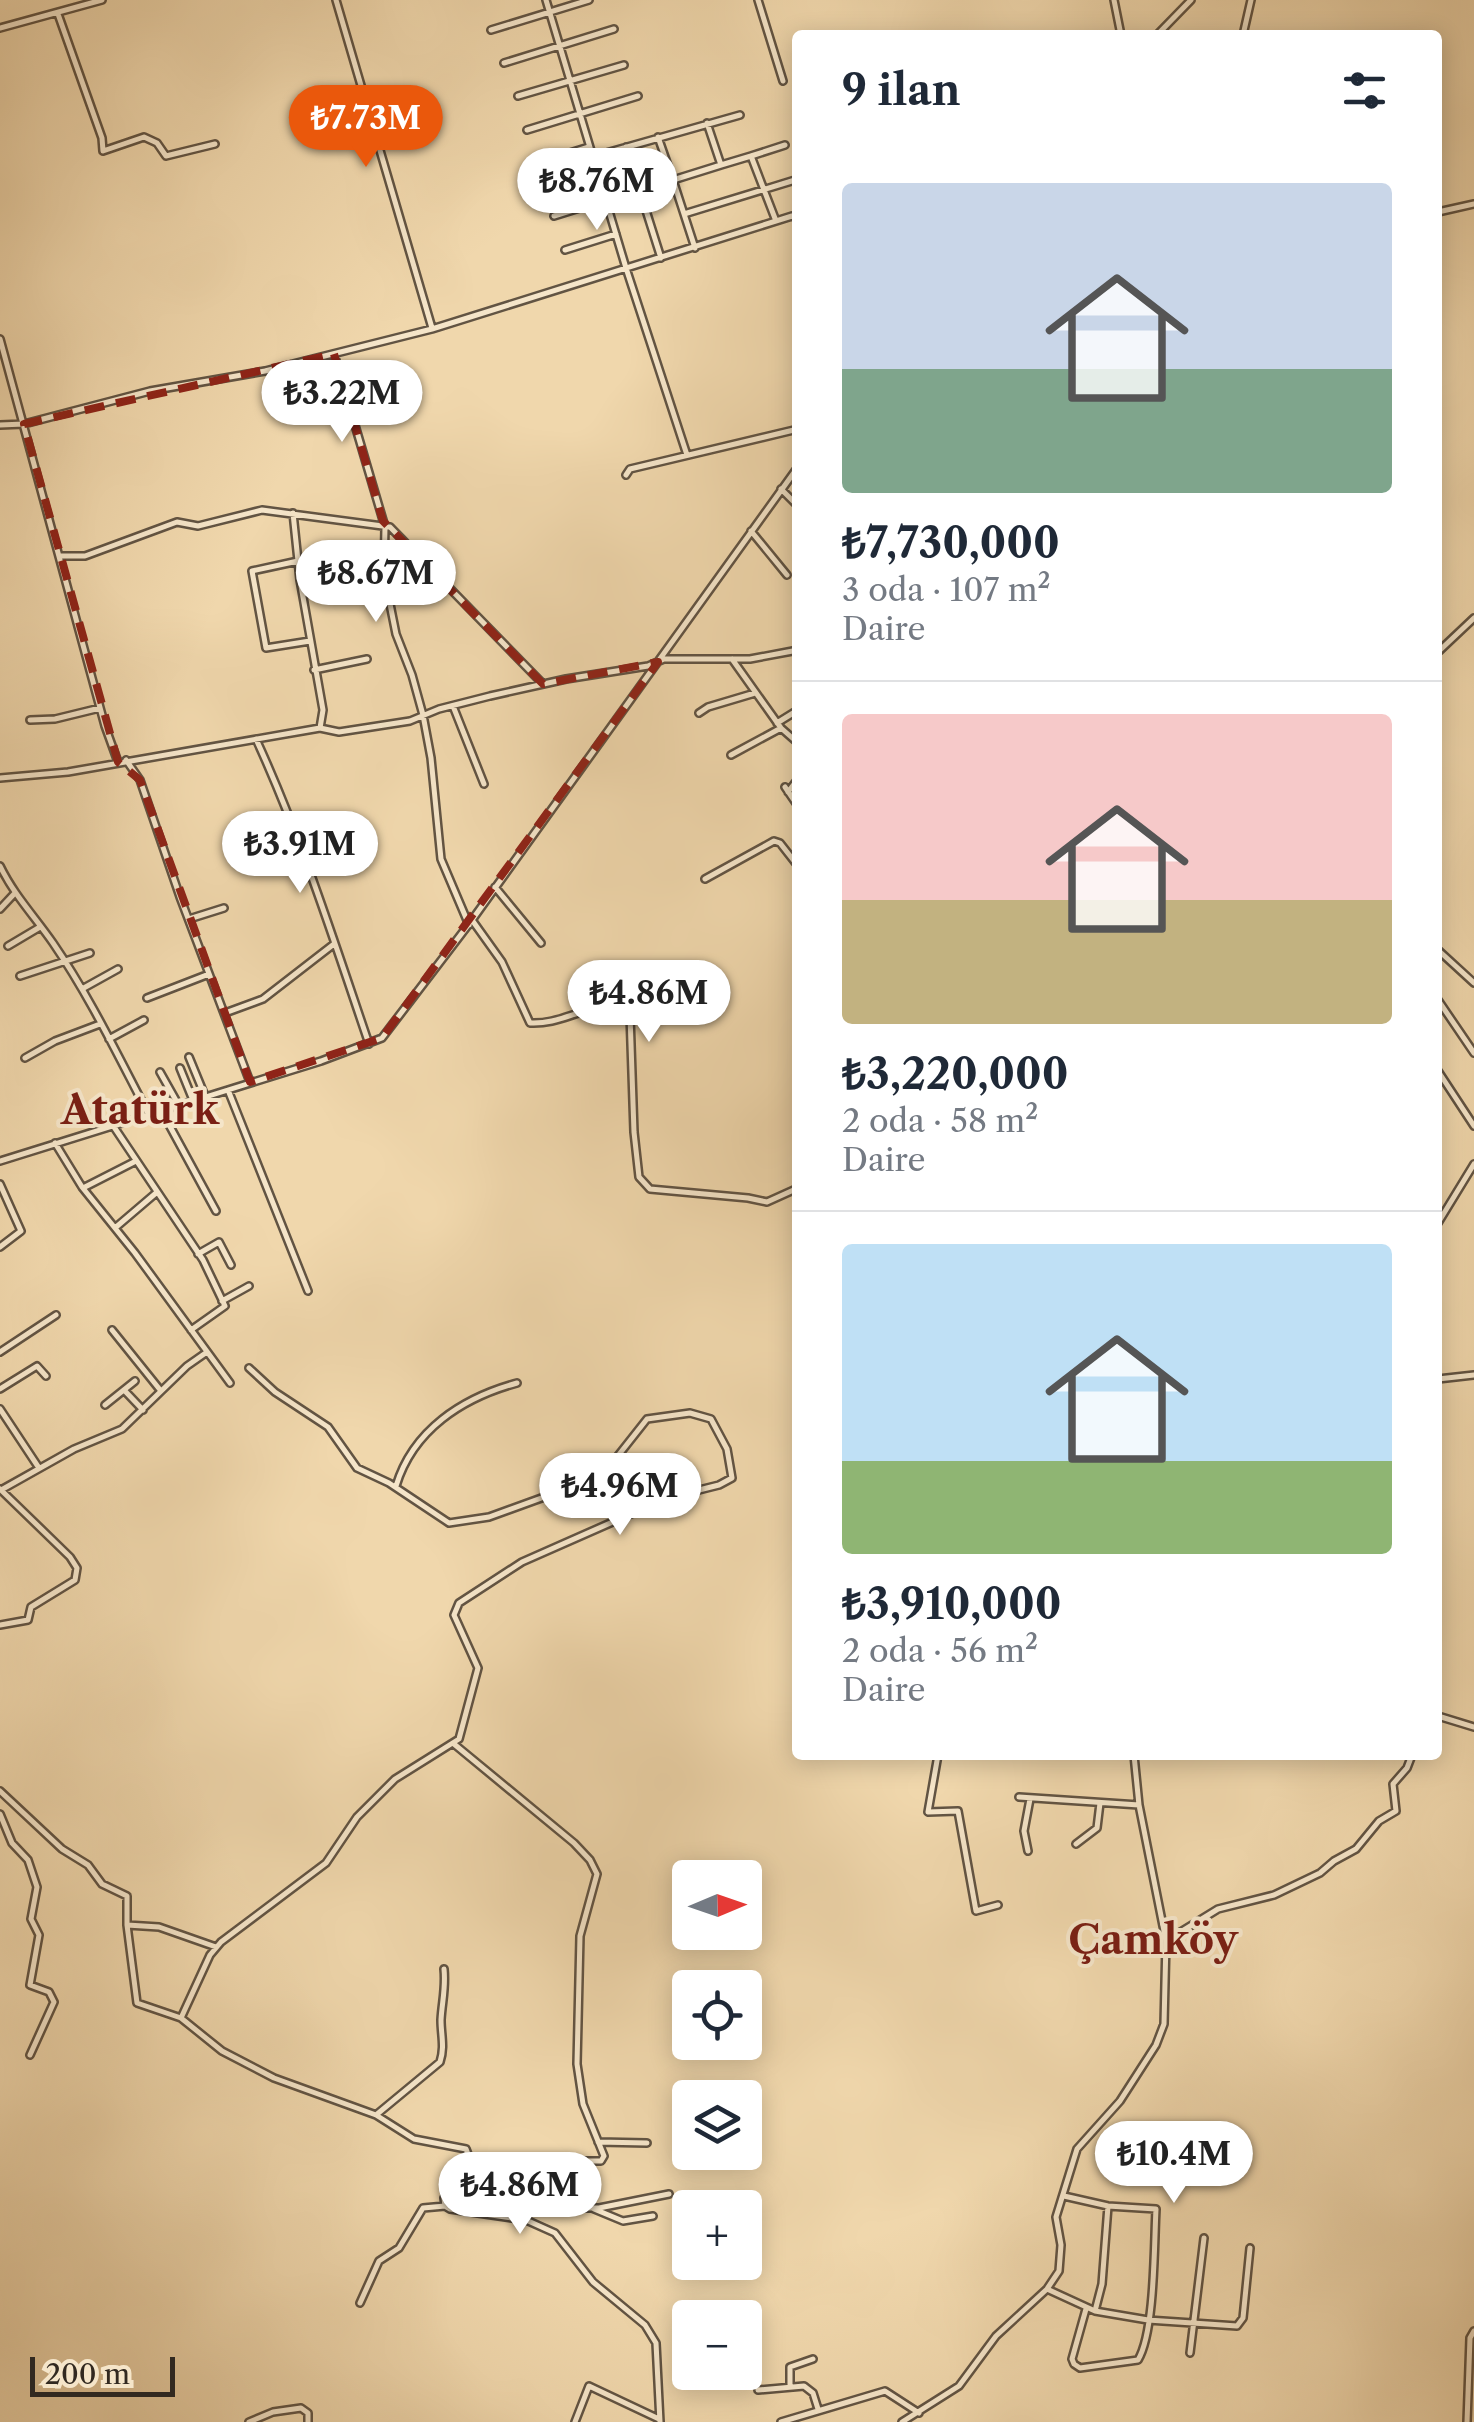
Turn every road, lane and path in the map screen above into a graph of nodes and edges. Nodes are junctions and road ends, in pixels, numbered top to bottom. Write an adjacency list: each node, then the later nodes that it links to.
1 (102, 0): 10 (street)
2 (336, 0): 54 (street)
3 (546, 0): 9 (street)
4 (589, 0): 9 (street)
5 (758, 0): 21 (street)
6 (1114, 0): 14 (street)
7 (1191, 0): 15 (street)
8 (1251, 0): 16 (street)
9 (549, 12): 12 (street); 17 (street)
10 (58, 14): 11 (street); 29 (street)
11 (0, 28)
12 (491, 30)
13 (614, 30): 17 (street)
14 (1120, 30)
15 (1162, 30)
16 (1244, 30)
17 (558, 46): 18 (street); 20 (street)
18 (504, 63)
19 (624, 64): 20 (street)
20 (568, 80): 22 (street); 24 (street)
21 (782, 81)
22 (518, 96)
23 (638, 96): 24 (street)
24 (579, 114): 27 (street); 31 (street)
25 (740, 115): 26 (street)
26 (708, 123): 28 (street); 36 (street)
27 (526, 130)
28 (658, 137): 32 (street); 38 (street)
29 (215, 144)
30 (785, 145): 33 (street)
31 (589, 147): 34 (street); 35 (street)
32 (626, 147): 34 (street); 52 (street)
33 (751, 156): 36 (street); 41 (street)
34 (592, 157): 37 (street)
35 (544, 161)
36 (721, 165): 38 (street)
37 (594, 166): 40 (street); 42 (street)
38 (674, 180): 45 (street)
39 (792, 181): 41 (street)
40 (546, 182)
41 (764, 188): 45 (street); 48 (street)
42 (605, 200): 46 (street); 49 (street)
43 (1474, 204): 44 (street)
44 (1442, 211)
45 (684, 214): 50 (street)
46 (554, 216)
47 (792, 216): 48 (street)
48 (776, 221): 50 (street)
49 (616, 234): 51 (street); 53 (street)
50 (695, 248): 52 (street)
51 (566, 250)
52 (662, 258): 53 (street)
53 (626, 269): 54 (street); 60 (street)
54 (432, 329): 56 (street)
55 (0, 339): 57 (street)
56 (334, 354): 57 (street); 66 (street)
57 (24, 424): 58 (street); 68 (street)
58 (0, 426)
59 (792, 430): 60 (street)
60 (687, 456): 61 (street)
61 (626, 475)
62 (792, 475): 63 (street)
63 (782, 489): 64 (street); 67 (street)
64 (792, 500)
65 (293, 513): 66 (street); 68 (street); 69 (street)
66 (384, 527): 79 (street); 85 (street)
67 (751, 532): 70 (street); 77 (street)
68 (59, 556): 82 (street)
69 (298, 562): 72 (street); 72 (street)
70 (787, 575)
71 (1474, 618): 73 (street)
72 (310, 641): 78 (street)
73 (1442, 648)
74 (792, 651): 76 (street)
75 (367, 659): 78 (street)
76 (732, 659): 77 (street); 80 (street)
77 (658, 662): 79 (street); 98 (street)
78 (314, 670): 88 (street)
79 (542, 684): 81 (street)
80 (755, 693): 83 (street); 87 (street)
81 (452, 706): 85 (street); 94 (street)
82 (100, 708): 86 (street); 92 (street)
83 (700, 714)
84 (792, 715): 87 (street)
85 (423, 716): 88 (street); 103 (street)
86 (30, 720)
87 (779, 725): 89 (street); 91 (street)
88 (320, 728): 90 (street)
89 (792, 737)
90 (256, 739): 92 (street); 105 (street)
91 (731, 754)
92 (122, 761): 93 (street); 102 (street)
93 (0, 778)
94 (484, 784)
95 (792, 858): 97 (street)
96 (0, 866): 99 (street)
97 (705, 878)
98 (495, 888): 103 (street); 106 (street)
99 (14, 893): 101 (street); 104 (street)
100 (224, 908): 102 (street)
101 (0, 909)
102 (189, 920): 112 (street)
103 (470, 922): 122 (street); 144 (street)
104 (41, 927): 107 (street); 110 (street)
105 (334, 944): 118 (street); 122 (street)
106 (541, 944)
107 (8, 946)
108 (90, 952): 110 (street)
109 (1442, 954): 114 (street)
110 (63, 960): 113 (street); 115 (street)
111 (118, 969): 115 (street)
112 (210, 974): 116 (street); 118 (street)
113 (20, 976)
114 (1474, 983)
115 (81, 990): 120 (street)
116 (147, 998)
117 (1442, 1006): 123 (street)
118 (224, 1013): 129 (street)
119 (144, 1020): 121 (street)
120 (101, 1024): 121 (street); 125 (street)
121 (109, 1039): 135 (street)
122 (369, 1044): 129 (street)
123 (1474, 1054)
124 (189, 1057): 131 (street)
125 (26, 1058)
126 (180, 1068): 132 (street)
127 (160, 1072): 133 (street)
128 (1442, 1077): 137 (street)
129 (250, 1082): 130 (street)
130 (228, 1090): 131 (street); 153 (street)
131 (205, 1097): 132 (street)
132 (193, 1100): 133 (street)
133 (178, 1105): 134 (street)
134 (161, 1110): 135 (street); 146 (street)
135 (148, 1114): 136 (street)
136 (112, 1124): 138 (street); 140 (street)
137 (1474, 1126)
138 (55, 1143): 139 (street); 143 (street)
139 (0, 1161)
140 (136, 1161): 143 (street); 145 (street)
141 (1474, 1164): 147 (street)
142 (0, 1184): 149 (street)
143 (83, 1188): 148 (street)
144 (792, 1191)
145 (156, 1193): 148 (street); 150 (street)
146 (216, 1211)
147 (1442, 1216)
148 (115, 1228): 157 (street)
149 (0, 1247)
150 (198, 1254): 151 (street); 154 (street)
151 (231, 1265)
152 (249, 1286): 154 (street)
153 (308, 1291)
154 (222, 1300): 157 (street)
155 (56, 1315): 158 (street)
156 (112, 1330): 169 (street)
157 (191, 1330): 159 (street)
158 (0, 1352)
159 (207, 1352): 166 (street); 169 (street)
160 (249, 1368): 174 (street)
161 (1474, 1375): 163 (street)
162 (46, 1376): 167 (street)
163 (1442, 1379)
164 (135, 1381): 168 (street)
165 (516, 1383): 174 (street)
166 (230, 1384)
167 (0, 1389)
168 (124, 1390): 170 (street); 172 (street)
169 (161, 1392): 172 (street)
170 (105, 1405)
171 (0, 1410): 173 (street)
172 (144, 1411): 173 (street)
173 (39, 1468): 175 (street)
174 (396, 1488): 179 (street)
175 (0, 1490): 176 (street)
176 (0, 1625)
177 (1442, 1717): 178 (street)
178 (1474, 1727)
179 (454, 1744): 194 (street); 199 (street)
180 (937, 1760): 191 (street)
181 (1134, 1760): 187 (street)
182 (1410, 1760): 193 (street)
183 (0, 1791): 192 (street)
184 (1019, 1798): 185 (street)
185 (1030, 1798): 186 (street); 190 (street)
186 (1100, 1802): 187 (street); 189 (street)
187 (1138, 1804): 193 (street)
188 (0, 1814): 197 (street)
189 (1076, 1844)
190 (1028, 1851)
191 (998, 1905)
192 (127, 1925): 194 (street); 196 (street)
193 (1166, 1941): 203 (street)
194 (216, 1947): 196 (street)
195 (444, 1970): 198 (street)
196 (182, 2018): 198 (street)
197 (30, 2056)
198 (376, 2114): 205 (street)
199 (598, 2142): 200 (street); 201 (street)
200 (647, 2143)
201 (584, 2161)
202 (668, 2194): 207 (street)
203 (1064, 2196): 206 (street); 211 (street)
204 (566, 2203): 207 (street)
205 (445, 2206): 212 (street); 224 (street)
206 (1108, 2206): 214 (street); 215 (street)
207 (593, 2209): 208 (street)
208 (652, 2216)
209 (1204, 2238): 216 (street)
210 (1250, 2248): 216 (street)
211 (1047, 2289): 213 (street); 223 (street)
212 (360, 2303)
213 (1086, 2308): 214 (street); 215 (street)
214 (1095, 2311): 215 (street)
215 (1148, 2320): 216 (street)
216 (1194, 2323): 218 (street)
217 (1474, 2332): 230 (street)
218 (1190, 2353)
219 (813, 2360): 220 (street)
220 (790, 2385): 221 (street); 222 (street)
221 (762, 2389)
222 (818, 2409): 223 (street); 228 (street)
223 (918, 2413): 229 (street)
224 (660, 2421): 227 (street)
225 (250, 2422): 226 (street)
226 (308, 2422)
227 (574, 2422)
228 (781, 2422)
229 (902, 2422)
230 (1467, 2422)

